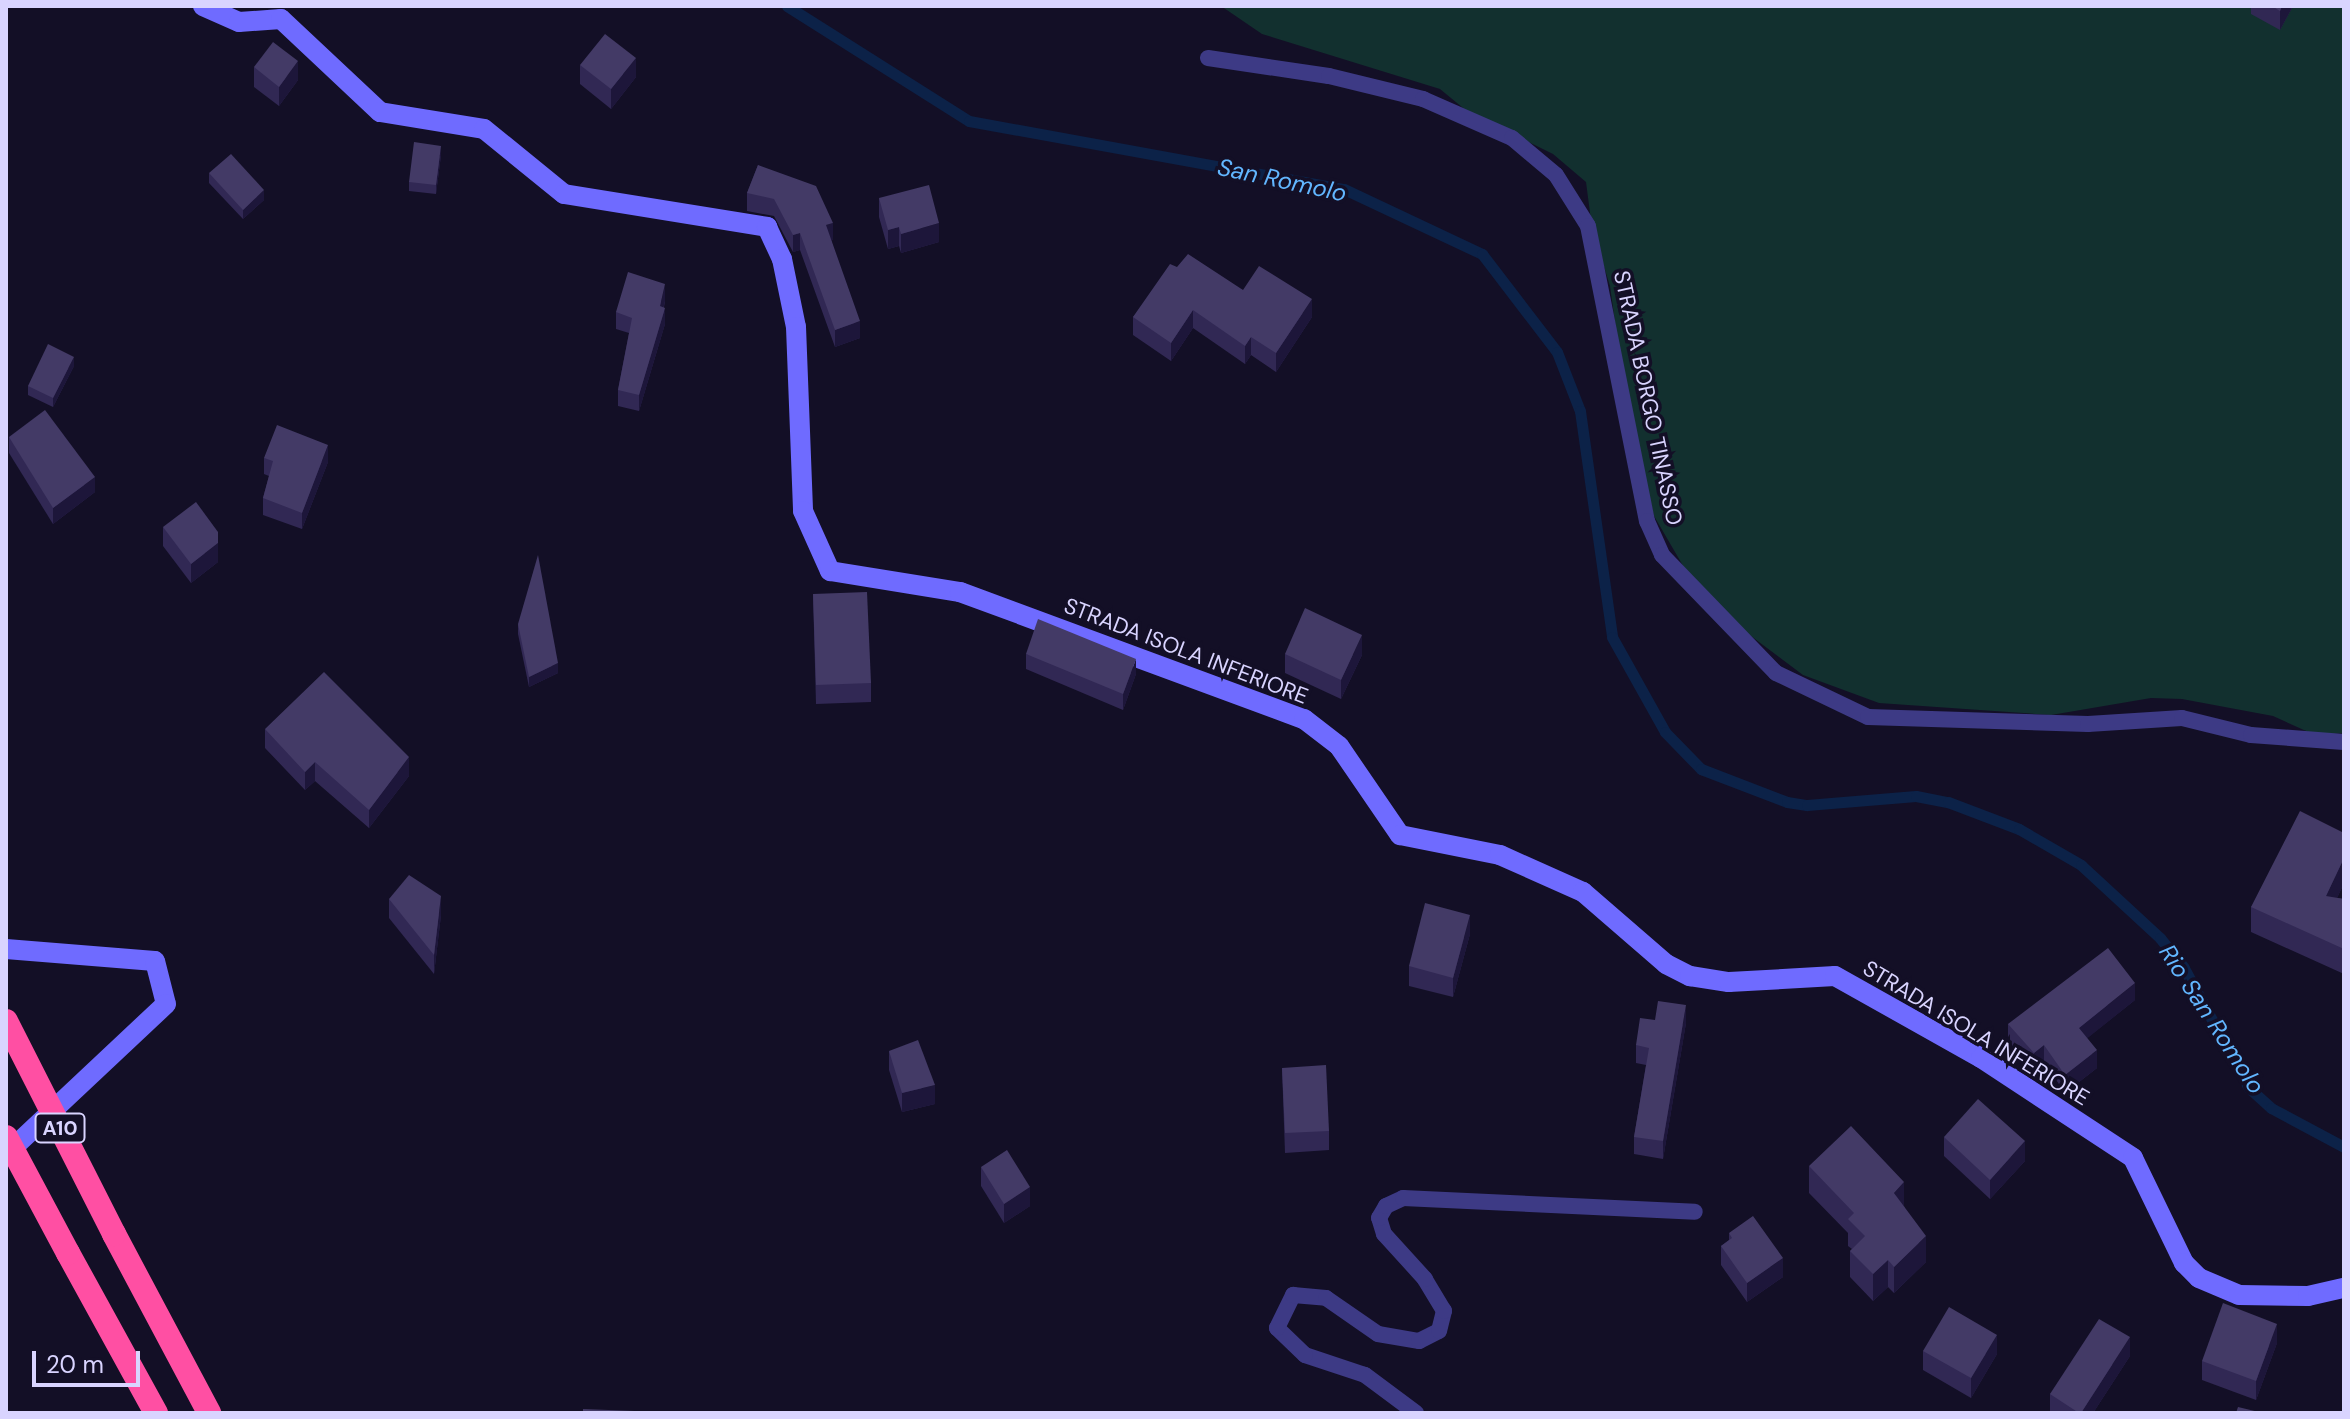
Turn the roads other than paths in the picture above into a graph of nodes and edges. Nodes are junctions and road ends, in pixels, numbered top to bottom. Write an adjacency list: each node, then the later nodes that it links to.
1 (203, 6): 9 (street, STRADA ISOLA INFERIORE)
2 (1208, 58): 3 (lane, STRADA BORGO TINASSO)
3 (2344, 742)
4 (6, 949): 7 (street)
5 (6, 1021): 11 (highway, A10, bridge)
6 (6, 1137): 10 (highway, A10, bridge)
7 (6, 1154)
8 (1695, 1212): 12 (lane)
9 (2344, 1288)
10 (156, 1413)
11 (209, 1413)
12 (1416, 1413)

